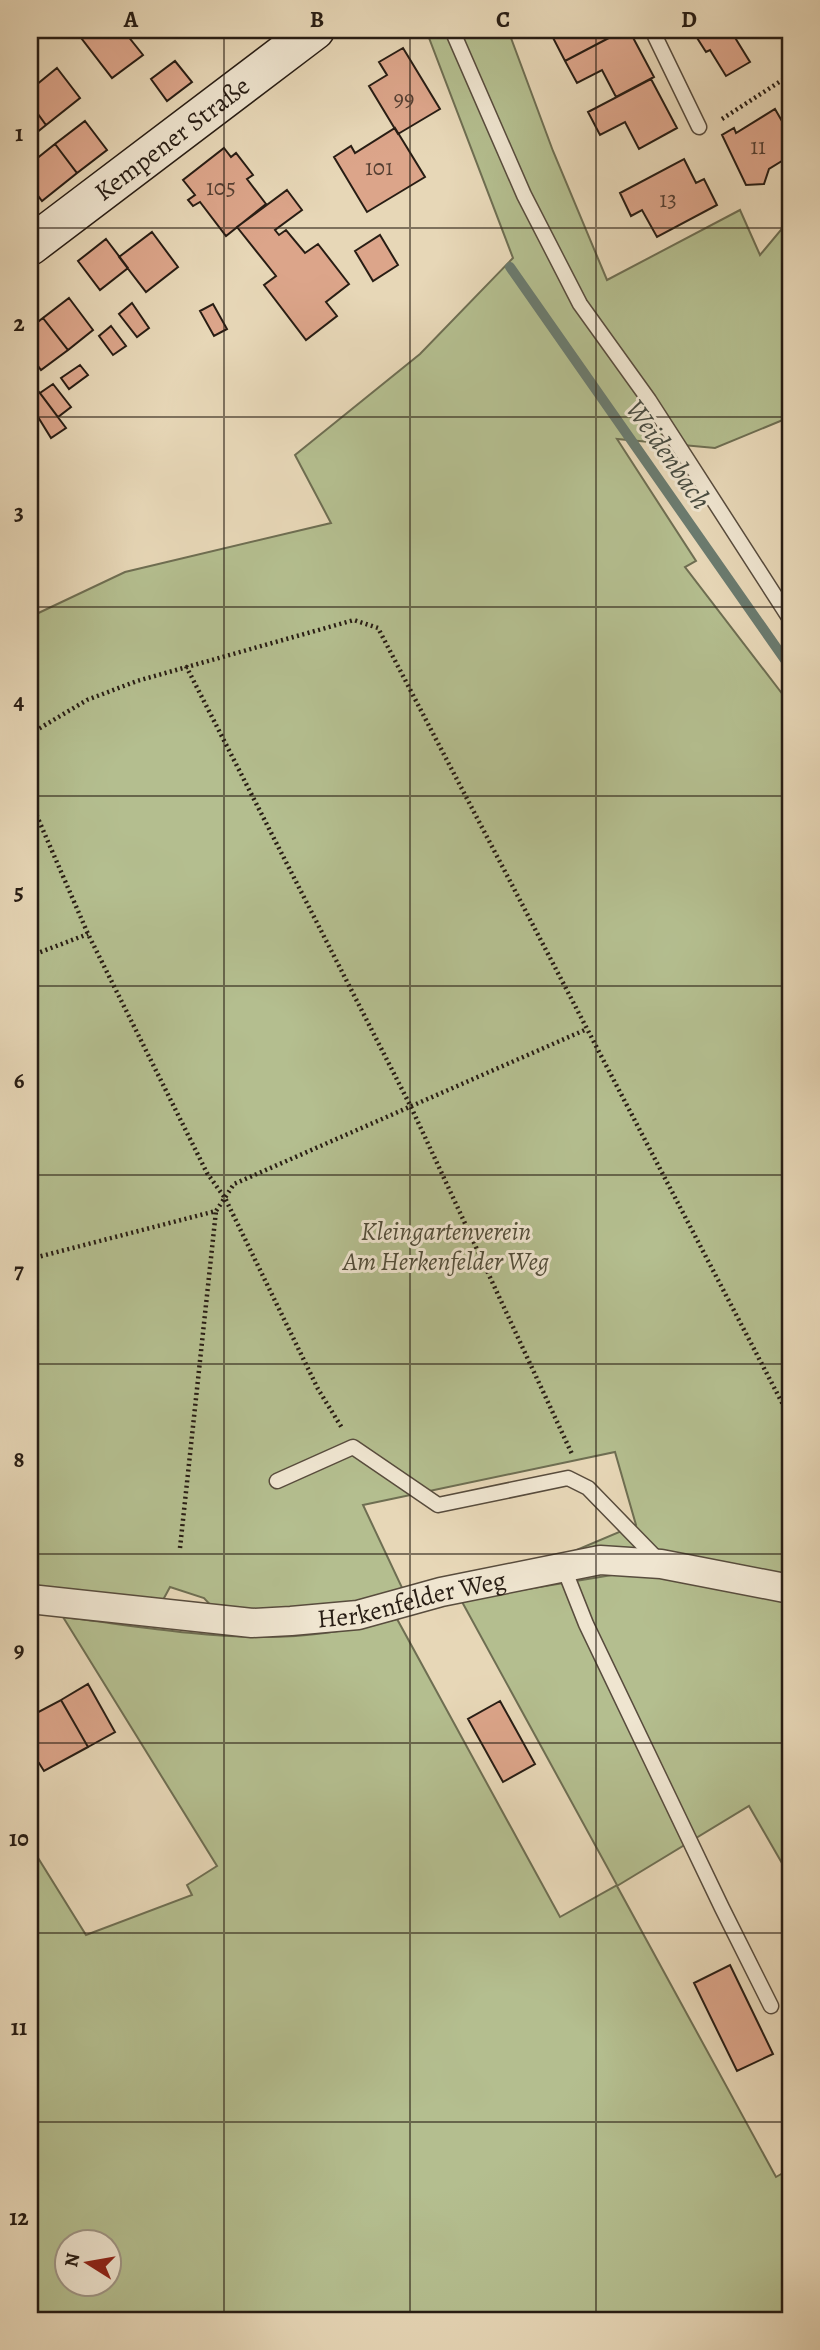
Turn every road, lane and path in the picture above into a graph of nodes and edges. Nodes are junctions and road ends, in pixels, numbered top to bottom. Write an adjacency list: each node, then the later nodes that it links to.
1 (315, 30): 7 (main road, Kempener Straße)
2 (452, 30): 8 (lane)
3 (652, 30): 6 (lane)
4 (790, 75): 5 (path)
5 (717, 122)
6 (699, 127)
7 (30, 246)
8 (790, 619)
9 (186, 666): 10 (path); 14 (path); 15 (path)
10 (30, 734)
11 (30, 800): 12 (path)
12 (88, 934): 13 (path); 16 (path)
13 (30, 956)
14 (587, 1029): 15 (path); 19 (path)
15 (411, 1107): 16 (path); 22 (path)
16 (225, 1198): 17 (path); 20 (path)
17 (216, 1211): 18 (path); 23 (path)
18 (30, 1259)
19 (790, 1418)
20 (354, 1447): 21 (lane); 22 (lane)
21 (277, 1481)
22 (588, 1488): 24 (lane)
23 (180, 1548)
24 (661, 1564): 25 (street, Herkenfelder Weg); 26 (street, Herkenfelder Weg)
25 (563, 1566): 27 (street, Herkenfelder Weg); 28 (lane)
26 (790, 1589)
27 (30, 1599)
28 (771, 2006)

